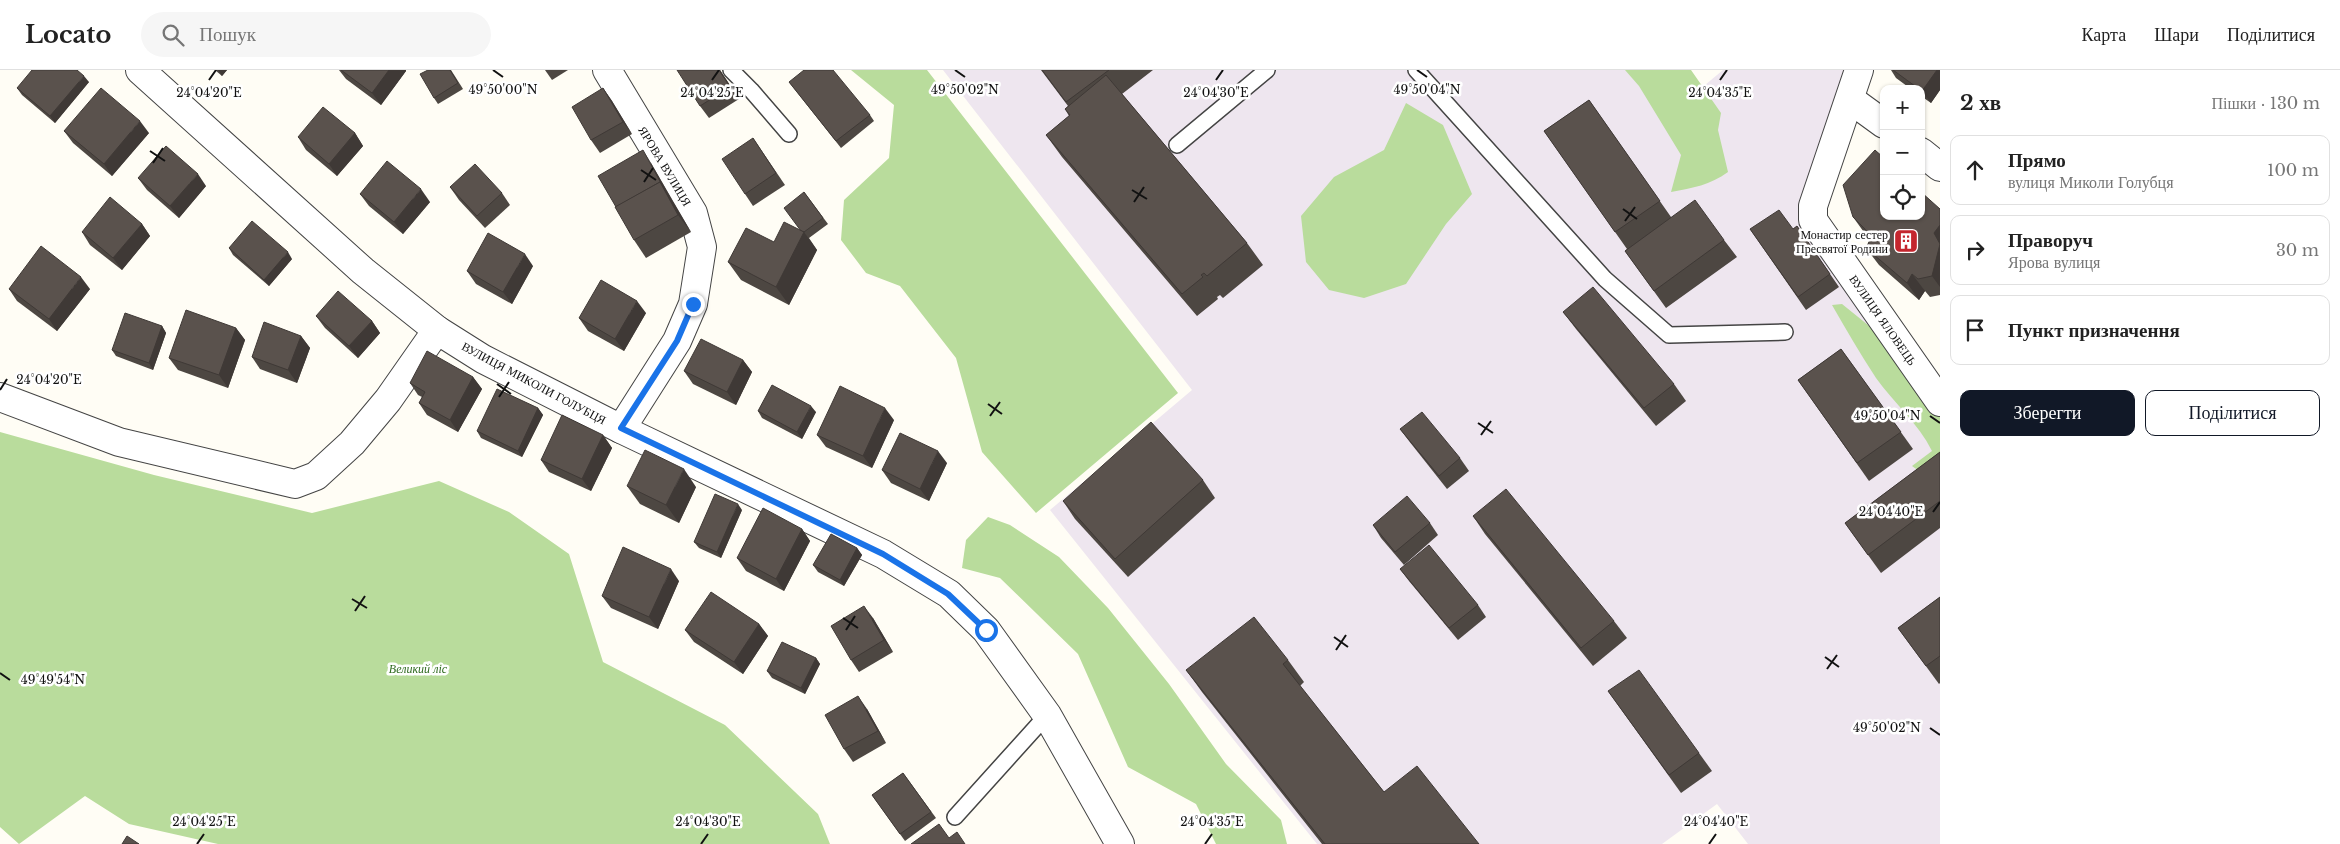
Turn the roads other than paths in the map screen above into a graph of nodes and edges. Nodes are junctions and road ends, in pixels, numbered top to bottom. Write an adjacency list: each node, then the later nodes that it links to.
1 (140, 70): 13 (street, ВУЛИЦЯ МИКОЛИ ГОЛУБЦЯ)
2 (607, 70): 17 (street, ЯРОВА ВУЛИЦЯ)
3 (731, 70): 9 (lane)
4 (1266, 70): 10 (lane)
5 (1416, 70): 14 (lane)
6 (1859, 70): 7 (street, ВУЛИЦЯ ЯЛОВЕЦЬ)
7 (1850, 100): 8 (street); 16 (street, ВУЛИЦЯ ЯЛОВЕЦЬ)
8 (1880, 121)
9 (789, 134)
10 (1177, 145)
11 (1925, 155): 12 (street)
12 (1940, 167)
13 (436, 330): 15 (street); 17 (street, ВУЛИЦЯ МИКОЛИ ГОЛУБЦЯ)
14 (1785, 332)
15 (0, 397)
16 (1940, 402)
17 (621, 428): 18 (street, ВУЛИЦЯ МИКОЛИ ГОЛУБЦЯ)
18 (1047, 715): 19 (lane); 20 (street, ВУЛИЦЯ МИКОЛИ ГОЛУБЦЯ)
19 (955, 817)
20 (1120, 844)

